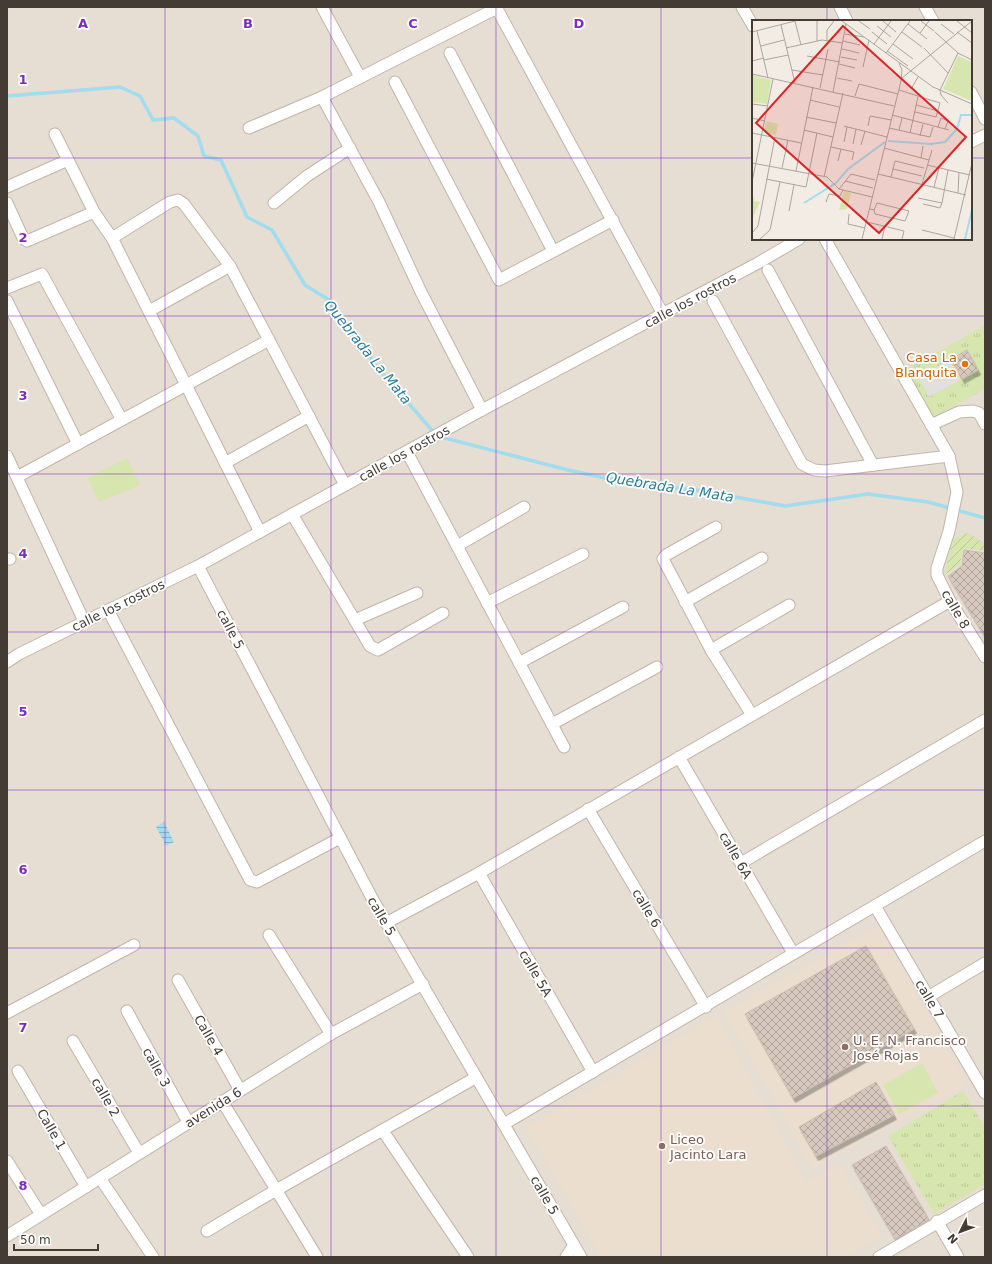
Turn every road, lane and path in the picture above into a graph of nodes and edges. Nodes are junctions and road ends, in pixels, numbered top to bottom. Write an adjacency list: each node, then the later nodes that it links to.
1 (322, 7): 10 (street)
2 (742, 7): 8 (street)
3 (840, 7): 6 (street)
4 (926, 7): 7 (street)
5 (497, 8): 10 (street); 25 (street)
6 (846, 20)
7 (932, 20)
8 (752, 24)
9 (450, 53): 29 (street)
10 (360, 77): 13 (street)
11 (395, 82): 29 (street)
12 (972, 94): 14 (street)
13 (322, 97): 15 (street); 19 (street)
14 (985, 119)
15 (248, 128)
16 (55, 134): 20 (street)
17 (985, 135): 18 (street)
18 (972, 142)
19 (350, 148): 23 (street); 39 (street)
20 (68, 160): 21 (street); 24 (street)
21 (7, 187)
22 (7, 203): 24 (street)
23 (274, 203)
24 (94, 212): 26 (street)
25 (613, 220): 29 (street); 36 (street)
26 (112, 238): 30 (street); 35 (street)
27 (797, 240): 36 (street, calle los rostros)
28 (826, 240): 43 (street)
29 (553, 251)
30 (230, 266): 35 (street); 37 (street)
31 (768, 270): 49 (street)
32 (7, 288): 41 (street)
33 (7, 301): 44 (street)
34 (713, 301): 49 (street)
35 (149, 311): 38 (street)
36 (663, 314): 39 (street, calle los rostros)
37 (269, 340): 38 (street); 40 (street)
38 (186, 385): 41 (street); 48 (street)
39 (482, 410): 45 (street, calle los rostros)
40 (309, 416): 48 (street); 51 (street)
41 (122, 420): 44 (street)
42 (985, 424): 43 (street)
43 (931, 425): 47 (street)
44 (78, 444): 50 (street)
45 (406, 452): 51 (street, calle los rostros); 56 (street)
46 (7, 456): 50 (street)
47 (949, 456): 49 (street); 61 (street, calle 8)
48 (225, 463): 55 (street)
49 (873, 465)
50 (17, 477): 69 (street)
51 (345, 485): 53 (street, calle los rostros)
52 (524, 507): 56 (street)
53 (292, 514): 55 (street, calle los rostros); 68 (street)
54 (716, 527): 62 (street)
55 (260, 532): 59 (street, calle los rostros)
56 (456, 546): 63 (street)
57 (583, 554): 63 (street)
58 (762, 558): 62 (street)
59 (198, 566): 66 (street, calle los rostros); 81 (street, calle 5)
60 (417, 593): 68 (street)
61 (950, 601): 71 (street, calle 8); 75 (street)
62 (685, 602): 70 (street)
63 (487, 603): 73 (street)
64 (789, 605): 70 (street)
65 (623, 607): 73 (street)
66 (108, 610): 69 (street, calle los rostros); 81 (street)
67 (443, 613): 68 (street)
68 (355, 620)
69 (84, 621): 72 (street, calle los rostros)
70 (711, 650): 75 (street)
71 (985, 657)
72 (7, 662)
73 (519, 663): 77 (street)
74 (657, 667): 77 (street)
75 (752, 715): 79 (street)
76 (985, 720): 83 (street)
77 (552, 724): 78 (street)
78 (564, 747)
79 (679, 757): 80 (street); 83 (street, calle 6A)
80 (588, 809): 84 (street); 94 (street, calle 6)
81 (340, 838): 86 (street, calle 5)
82 (985, 841): 85 (street)
83 (741, 863): 89 (street, calle 6A)
84 (479, 873): 86 (street); 100 (street, calle 5A)
85 (875, 906): 89 (street); 93 (street, calle 7)
86 (386, 923): 92 (street, calle 5)
87 (269, 935): 97 (street)
88 (134, 945): 96 (street)
89 (793, 953): 94 (street)
90 (985, 963): 93 (street)
91 (178, 980): 103 (street, Calle 4)
92 (423, 984): 97 (street, avenida 6); 101 (street, calle 5)
93 (928, 997): 102 (street, calle 7)
94 (706, 1007): 100 (street)
95 (127, 1011): 106 (street, calle 3)
96 (7, 1013)
97 (331, 1034): 103 (street, avenida 6)
98 (73, 1041): 109 (street, calle 2)
99 (18, 1071): 112 (street, Calle 1)
100 (593, 1072): 107 (street)
101 (475, 1078): 107 (street, calle 5); 108 (street)
102 (982, 1079): 104 (street, calle 7)
103 (240, 1090): 105 (street, avenida 6)
104 (985, 1092)
105 (222, 1101): 106 (street, avenida 6); 113 (street)
106 (188, 1122): 109 (street, avenida 6)
107 (504, 1124): 119 (street, calle 5)
108 (383, 1131): 113 (street); 122 (street)
109 (139, 1153): 111 (street, avenida 6)
110 (7, 1161): 115 (street)
111 (100, 1178): 112 (street, avenida 6); 120 (street)
112 (86, 1186): 115 (street, avenida 6)
113 (275, 1189): 117 (street); 121 (street)
114 (985, 1195): 116 (street)
115 (40, 1213): 118 (street, avenida 6)
116 (937, 1221): 125 (street); 126 (street)
117 (207, 1231)
118 (7, 1236)
119 (574, 1245): 123 (street); 124 (street, calle 5)
120 (154, 1257)
121 (317, 1257)
122 (468, 1257)
123 (566, 1257)
124 (581, 1257)
125 (879, 1257)
126 (958, 1257)

